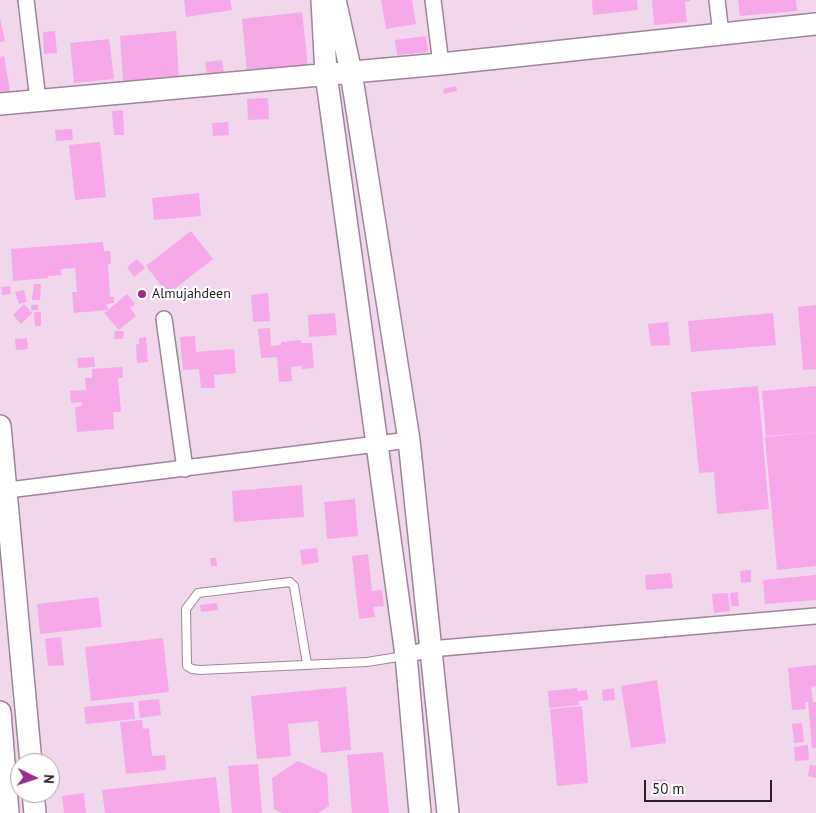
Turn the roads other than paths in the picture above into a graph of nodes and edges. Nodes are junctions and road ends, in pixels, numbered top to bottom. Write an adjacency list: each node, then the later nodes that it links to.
1 (26, 0): 11 (street)
2 (322, 0): 10 (street)
3 (334, 0): 9 (street)
4 (433, 0): 8 (street)
5 (717, 0): 7 (street)
6 (816, 24): 7 (street)
7 (721, 34): 8 (street)
8 (441, 64): 9 (street)
9 (351, 72): 10 (street); 15 (street)
10 (326, 74): 11 (street); 16 (street)
11 (38, 100): 12 (street)
12 (0, 104)
13 (164, 319): 17 (street)
14 (0, 426): 18 (street)
15 (408, 440): 16 (street); 20 (street)
16 (377, 445): 17 (street); 21 (street)
17 (184, 469): 18 (street)
18 (3, 491): 25 (street)
19 (816, 616): 20 (street)
20 (430, 648): 21 (street); 28 (street)
21 (406, 655): 22 (lane); 27 (street)
22 (307, 664): 22 (lane)
23 (0, 712): 24 (street)
24 (2, 752): 26 (street)
25 (31, 753)
26 (8, 813)
27 (420, 813)
28 (448, 813)

